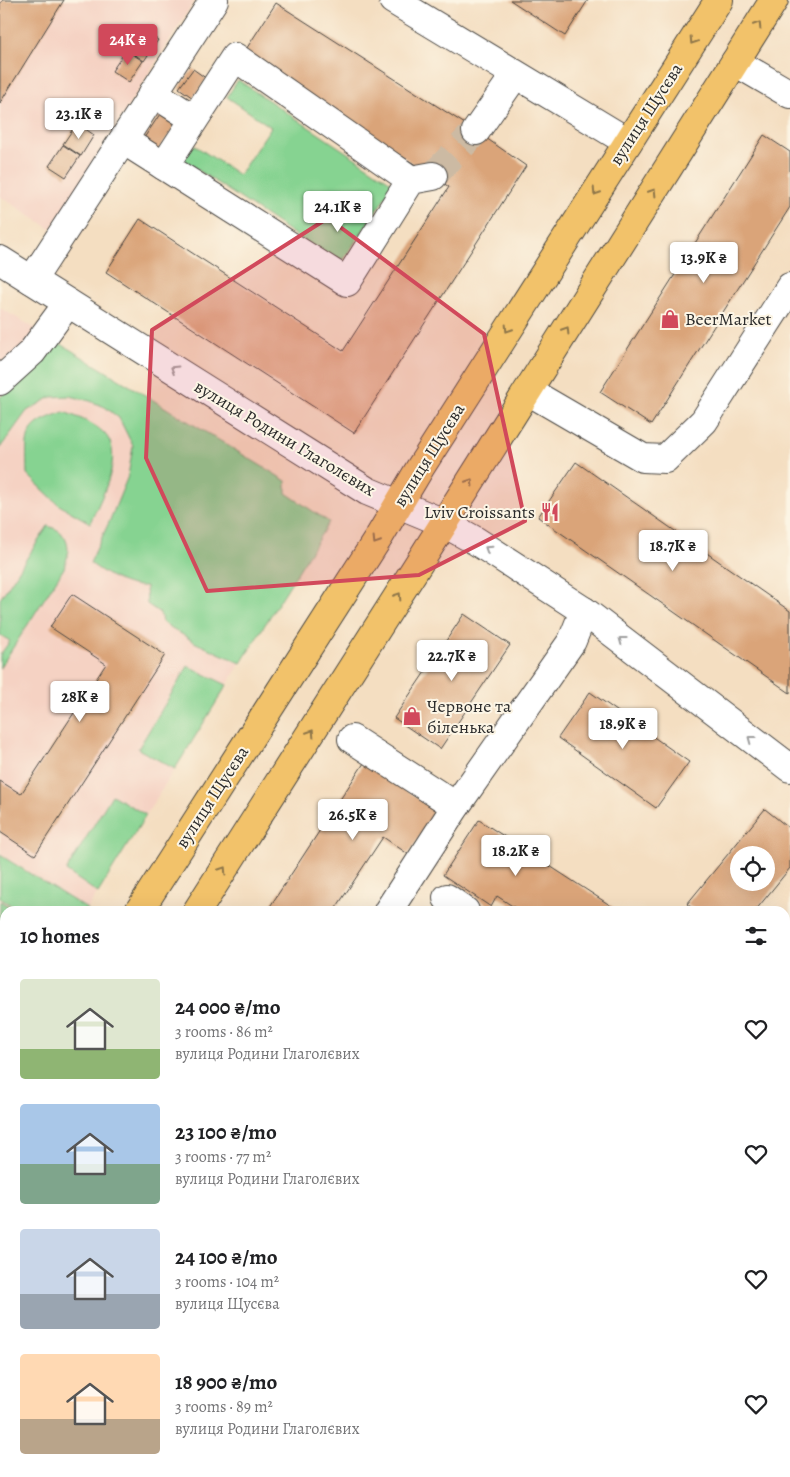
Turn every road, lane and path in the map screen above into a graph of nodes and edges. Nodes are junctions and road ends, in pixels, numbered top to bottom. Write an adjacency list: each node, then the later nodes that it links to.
1 (214, 0): 7 (street)
2 (393, 0): 6 (street)
3 (720, 0): 12 (main road, вулиця Щусєва, one-way to 12)
4 (774, 0): 5 (main road, one-way to 4)
5 (735, 62): 8 (street); 19 (main road, one-way to 5)
6 (515, 75): 10 (street); 12 (street)
7 (153, 94): 9 (street); 11 (street)
8 (790, 94)
9 (194, 120): 13 (street); 13 (street)
10 (476, 131)
11 (123, 140): 13 (street); 15 (street)
12 (628, 142): 20 (main road, вулиця Щусєва, one-way to 20)
13 (164, 166)
14 (0, 260): 15 (street, вулиця Родини Глаголєвих)
15 (32, 280): 17 (street, вулиця Родини Глаголєвих)
16 (790, 288): 19 (street)
17 (68, 303): 18 (street); 20 (street, вулиця Родини Глаголєвих, one-way to 17)
18 (0, 381)
19 (528, 391): 21 (main road, one-way to 19)
20 (398, 504): 21 (street, вулиця Родини Глаголєвих); 26 (main road, вулиця Щусєва, one-way to 26)
21 (444, 523): 22 (street, вулиця Родини Глаголєвих, one-way to 21); 27 (main road, one-way to 21)
22 (584, 611): 24 (street, вулиця Родини Глаголєвих, one-way to 22); 25 (street)
23 (352, 739): 25 (street)
24 (790, 768)
25 (456, 806): 28 (street)
26 (142, 906)
27 (200, 906)
28 (391, 906)

